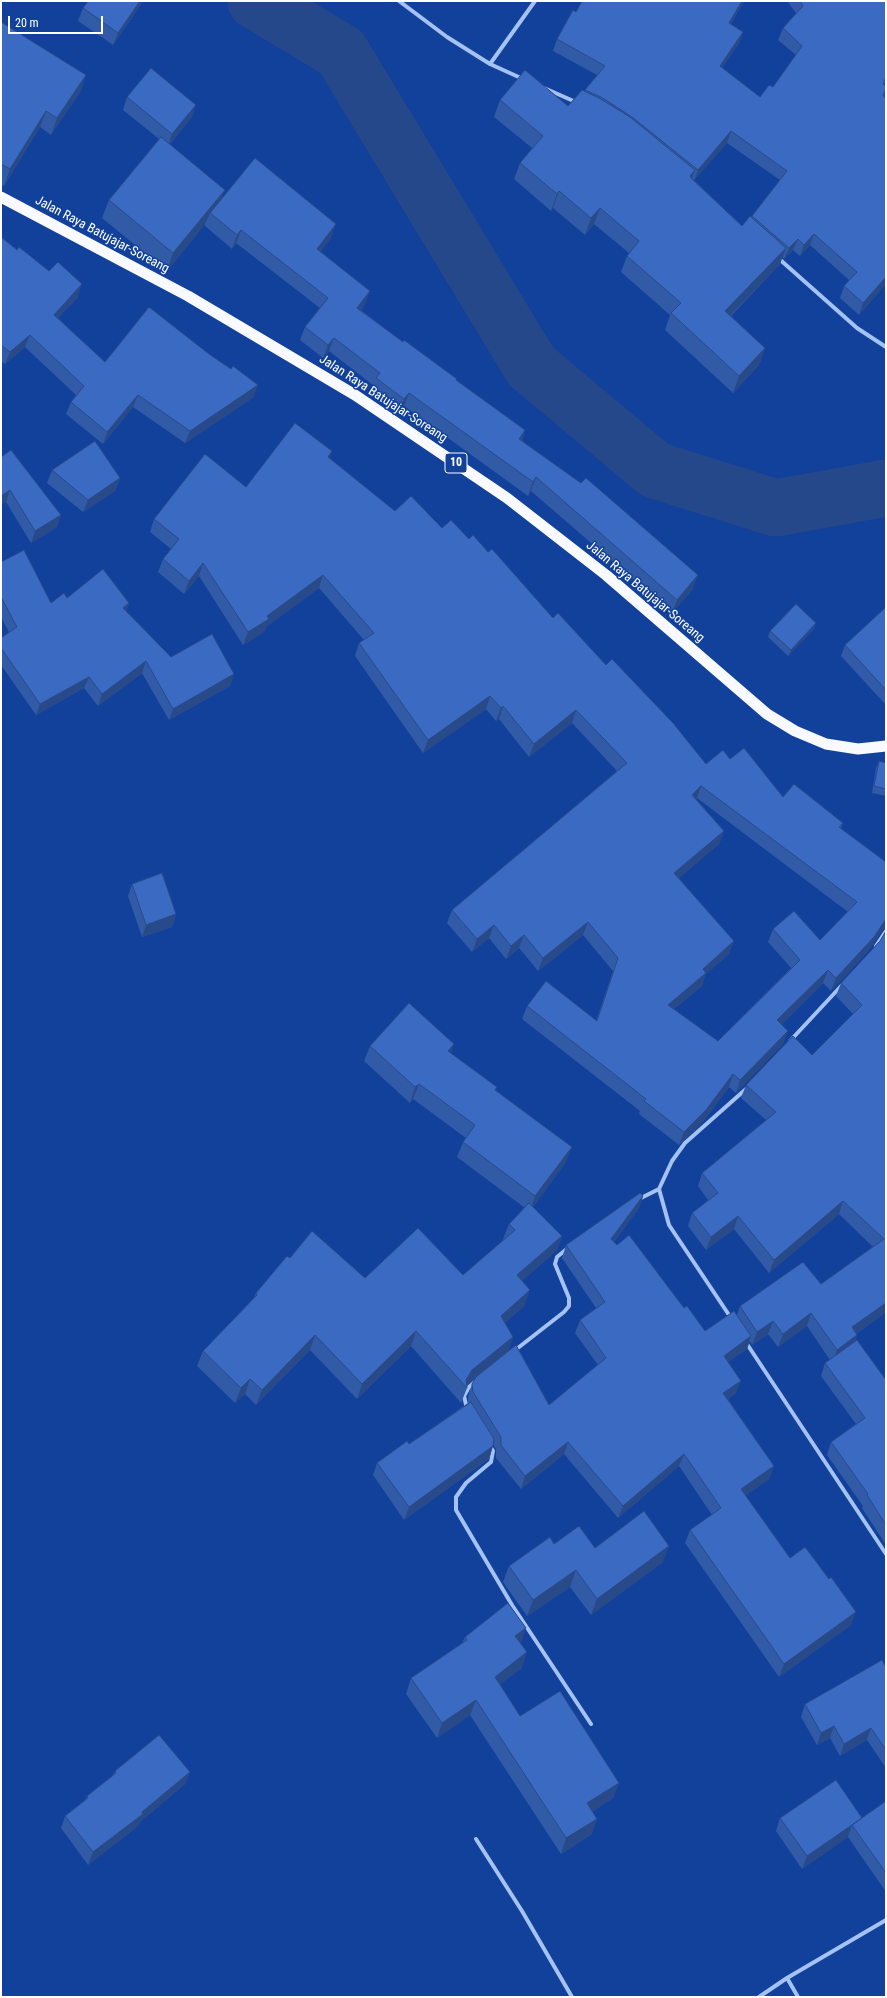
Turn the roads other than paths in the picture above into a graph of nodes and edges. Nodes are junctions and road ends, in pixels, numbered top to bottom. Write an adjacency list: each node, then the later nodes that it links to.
1 (399, 1): 3 (street)
2 (535, 1): 3 (street)
3 (490, 64): 4 (street)
4 (525, 80)
5 (539, 86): 6 (street)
6 (581, 104)
7 (1, 197): 10 (highway, Jalan Raya Batujajar-Soreang / 10)
8 (773, 254): 9 (street)
9 (886, 347)
10 (886, 746)
11 (886, 931): 12 (street)
12 (872, 952)
13 (846, 981): 14 (street)
14 (788, 1044)
15 (750, 1085): 16 (street)
16 (659, 1189): 17 (street); 19 (street)
17 (630, 1203)
18 (572, 1243): 21 (street)
19 (734, 1324)
20 (743, 1337): 25 (street)
21 (511, 1353)
22 (482, 1376): 23 (street)
23 (469, 1413)
24 (485, 1438): 26 (street)
25 (886, 1554)
26 (591, 1724)
27 (476, 1839): 30 (street)
28 (886, 1920): 29 (street)
29 (787, 1978): 31 (street); 32 (street)
30 (572, 1997)
31 (759, 1997)
32 (798, 1997)

